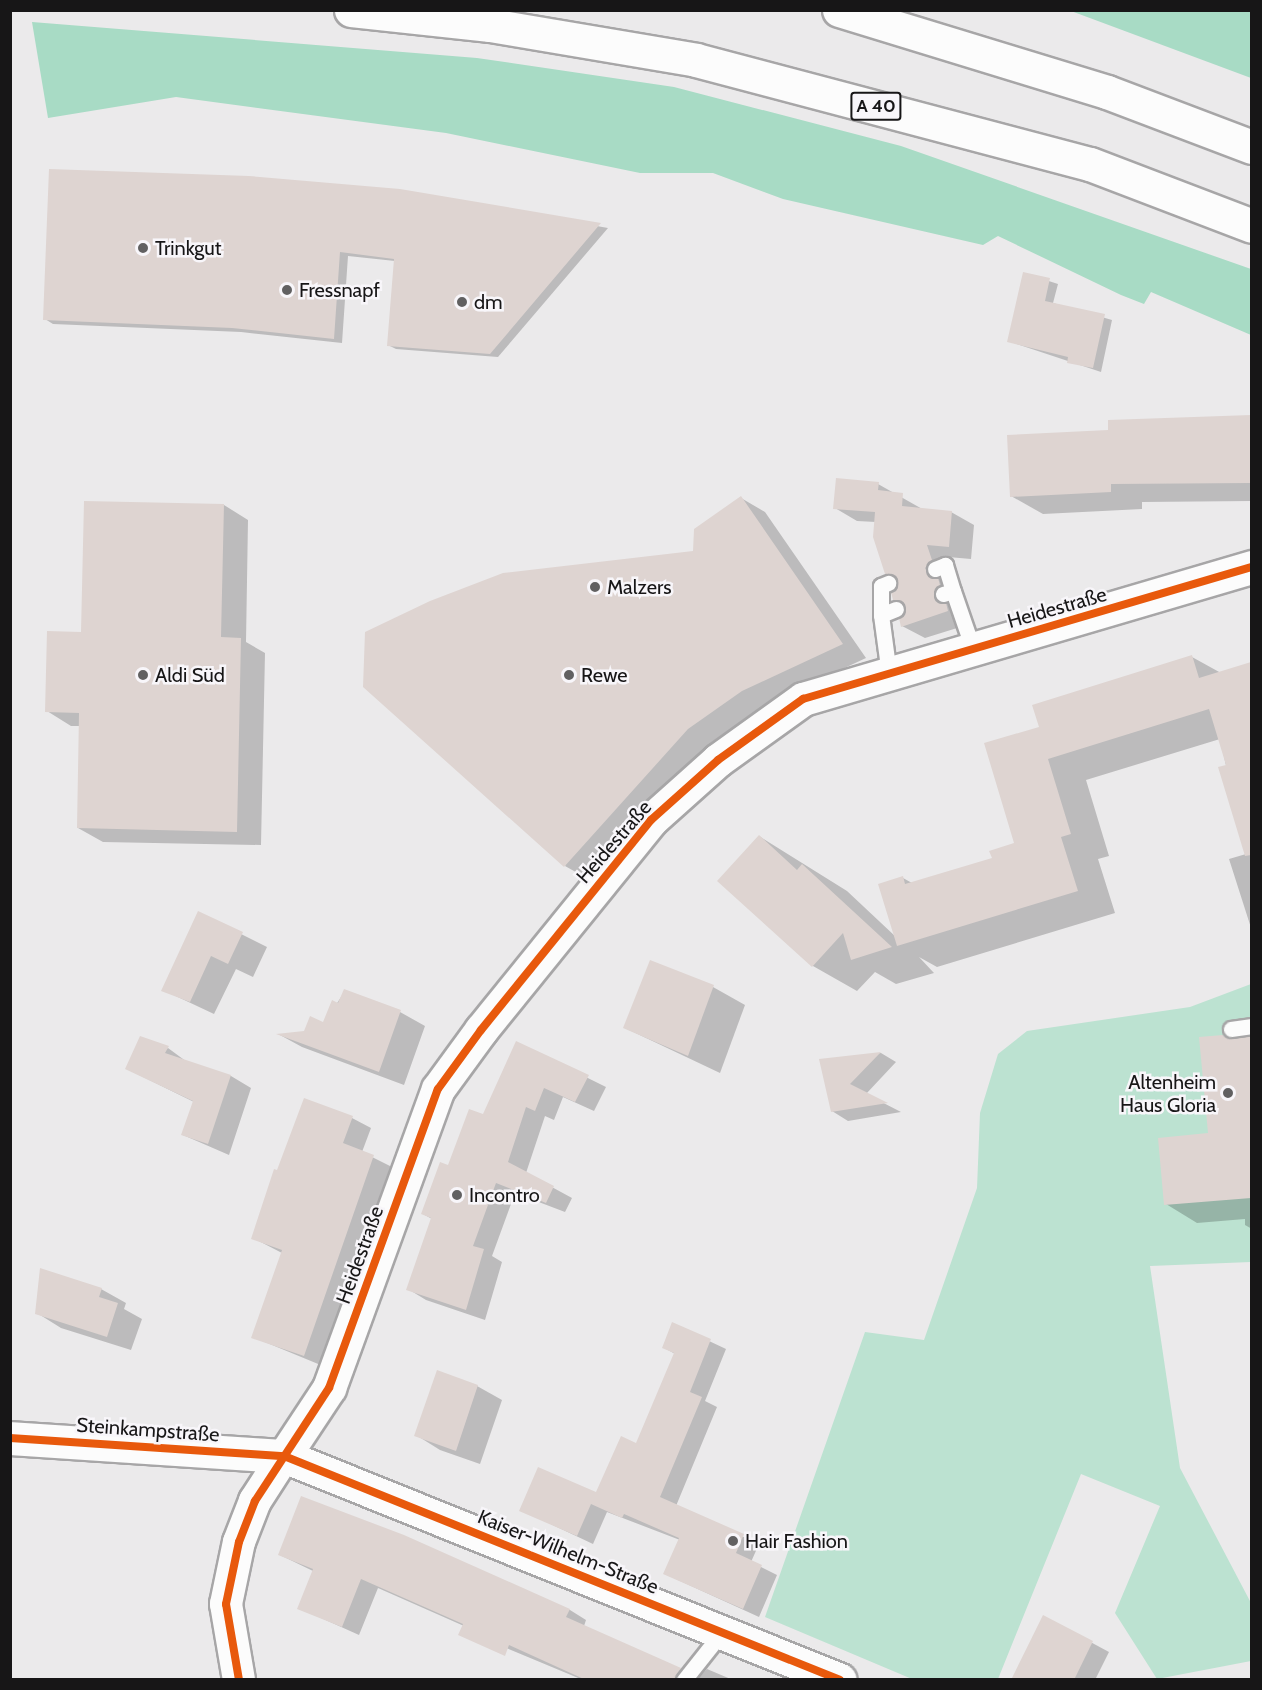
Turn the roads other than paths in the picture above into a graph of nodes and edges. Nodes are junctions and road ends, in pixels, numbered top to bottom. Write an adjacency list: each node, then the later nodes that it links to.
1 (351, 10): 4 (main road, A 40)
2 (839, 10): 3 (main road)
3 (1251, 147)
4 (1251, 226)
5 (1251, 567): 8 (main road, Heidestraße)
6 (935, 569): 8 (lane)
7 (888, 584): 9 (lane)
8 (973, 649): 9 (main road, Heidestraße)
9 (889, 674): 13 (main road, Heidestraße)
10 (1251, 1026): 11 (lane)
11 (1231, 1029)
12 (10, 1438): 13 (main road, Steinkampstraße)
13 (284, 1456): 14 (main road, Kaiser-Wilhelm-Straße); 15 (street)
14 (722, 1632): 16 (lane); 17 (main road, Kaiser-Wilhelm-Straße)
15 (239, 1680)
16 (684, 1680)
17 (840, 1680)

